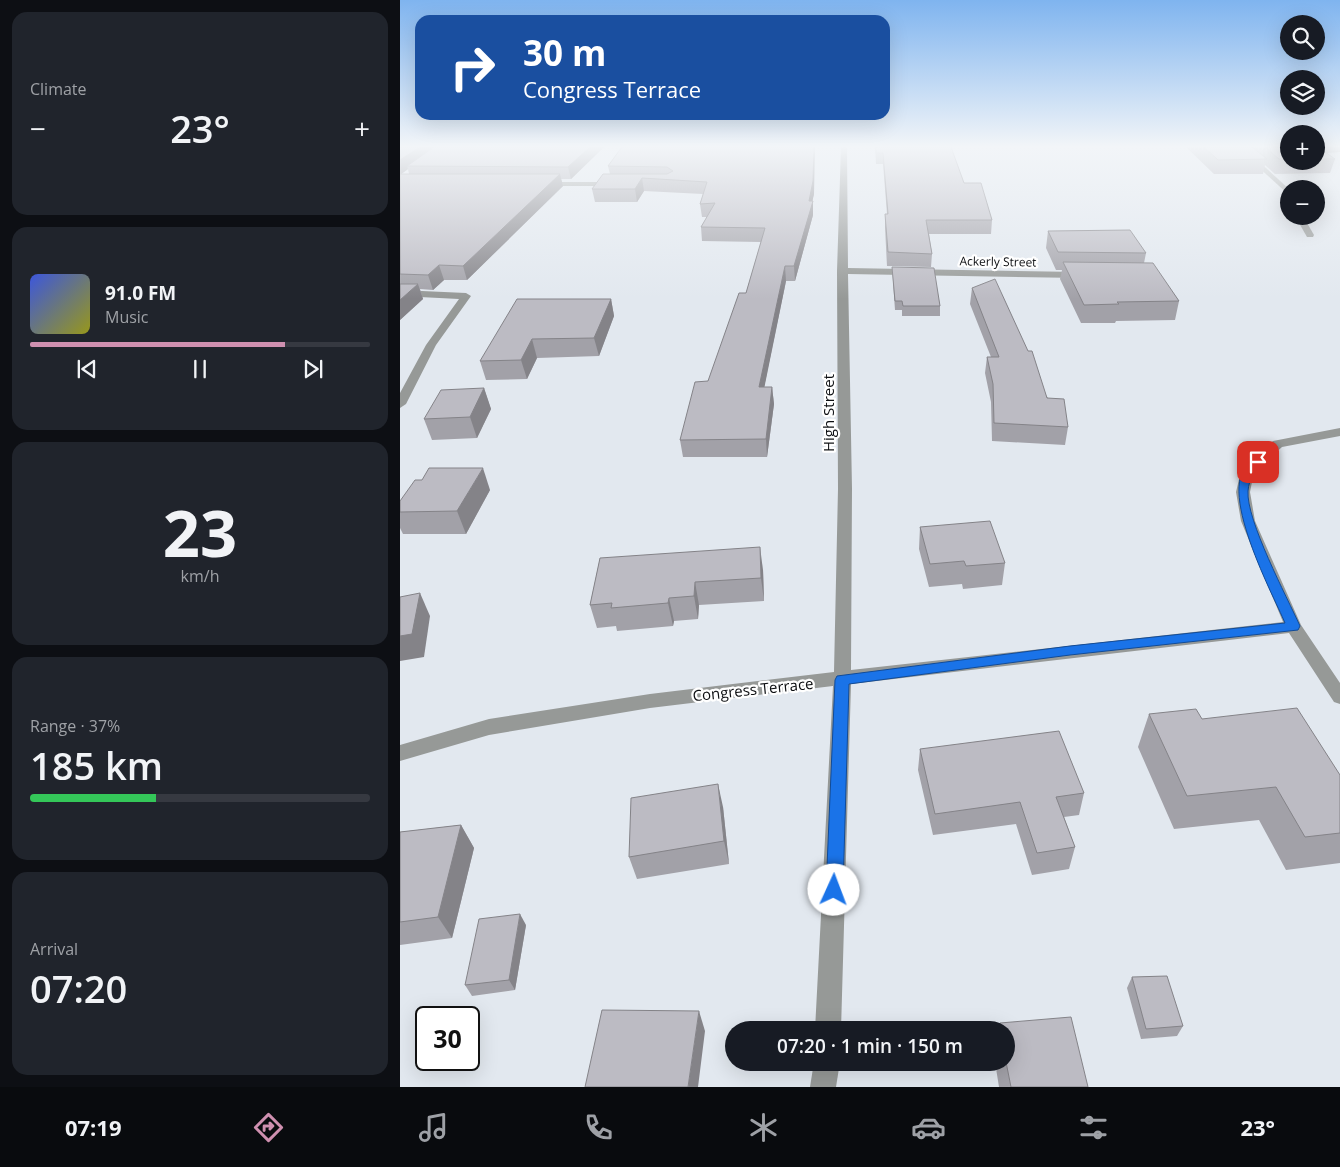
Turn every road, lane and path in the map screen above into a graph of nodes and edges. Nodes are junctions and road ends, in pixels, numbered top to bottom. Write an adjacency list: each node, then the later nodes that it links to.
1 (843, 198): 4 (street, High Street)
2 (1304, 225): 3 (street)
3 (1310, 235)
4 (842, 271): 5 (street, Ackerly Street); 10 (street, High Street)
5 (1094, 276)
6 (400, 293): 7 (street)
7 (400, 404)
8 (1340, 432): 9 (street)
9 (1293, 626): 10 (street, Congress Terrace); 11 (street)
10 (842, 680): 12 (street, Congress Terrace); 13 (street, High Street)
11 (1340, 697)
12 (400, 753)
13 (828, 1021)
14 (826, 1071): 15 (street)
15 (823, 1087)

